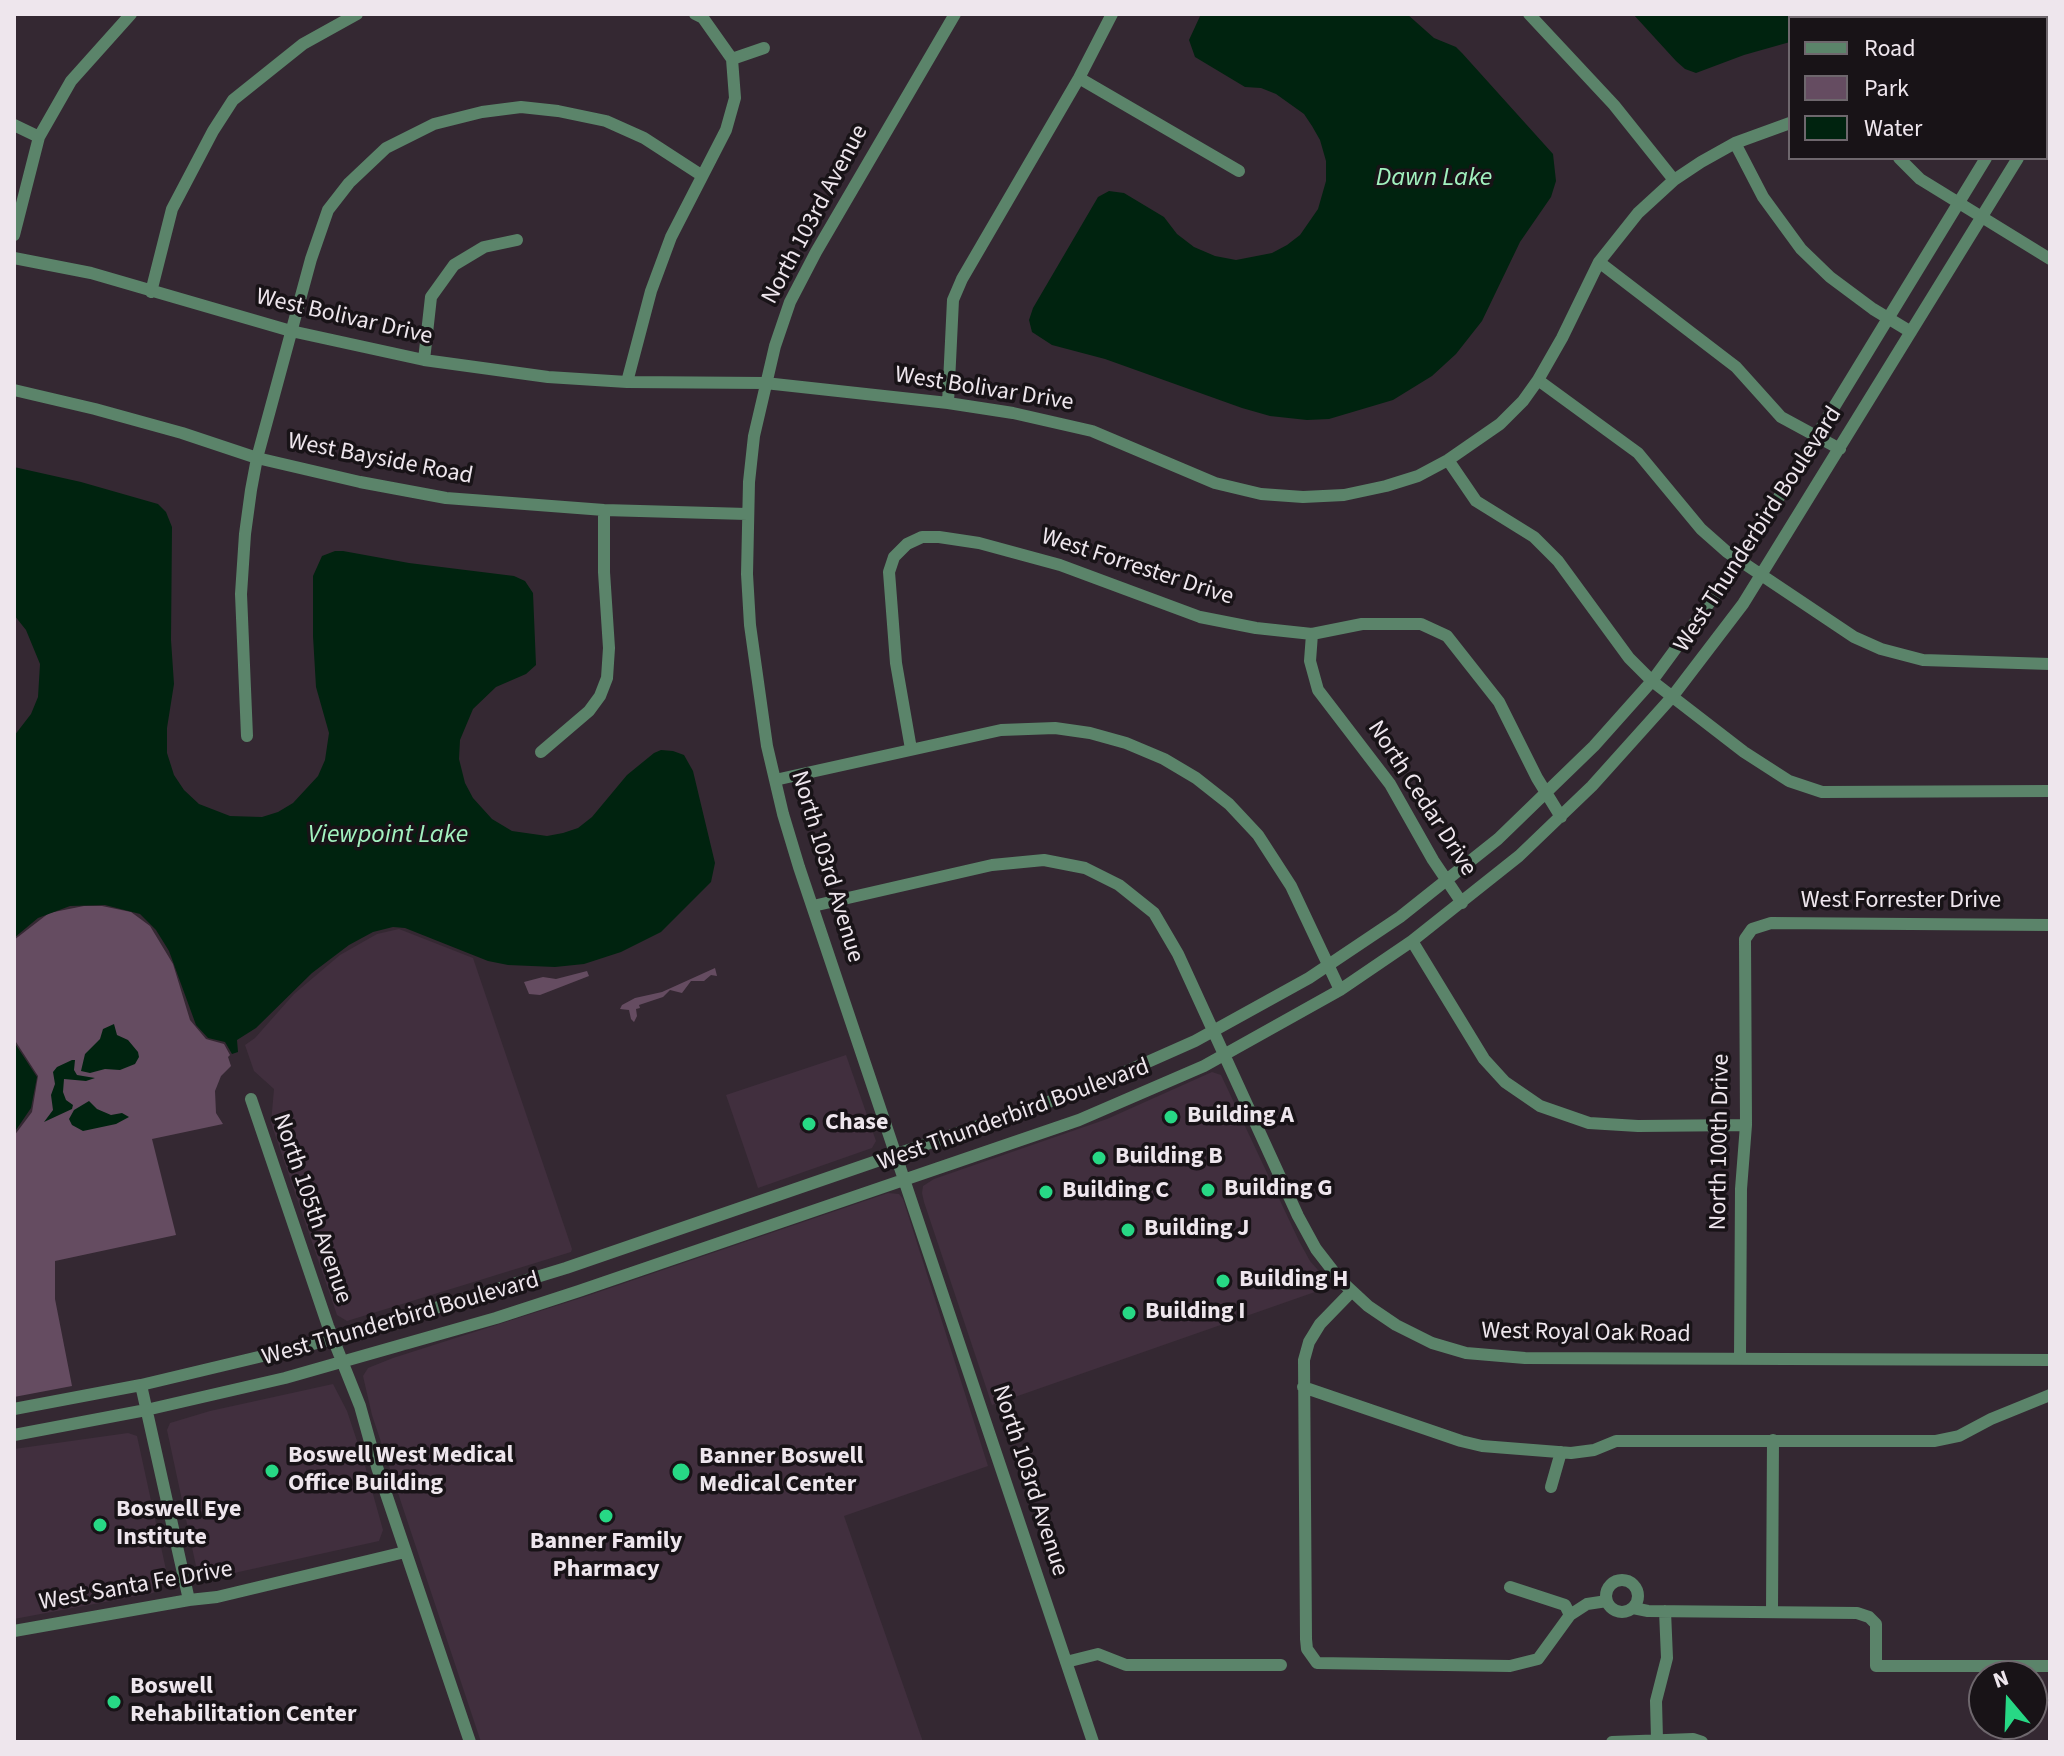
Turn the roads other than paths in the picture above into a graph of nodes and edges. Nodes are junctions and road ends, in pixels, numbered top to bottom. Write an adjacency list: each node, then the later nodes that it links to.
1 (131, 14): 12 (street)
2 (695, 14): 8 (street)
3 (955, 14): 34 (street, North 103rd Avenue)
4 (1112, 14): 9 (street)
5 (1529, 14): 19 (street)
6 (348, 16): 27 (street)
7 (764, 48): 8 (street)
8 (732, 59): 18 (street)
9 (1079, 78): 17 (street); 36 (street)
10 (1788, 124): 13 (street, West Bolivar Drive)
11 (14, 125): 12 (street)
12 (39, 137): 22 (street)
13 (1735, 143): 19 (street, West Bolivar Drive); 28 (street)
14 (1901, 160): 20 (street)
15 (1985, 160): 20 (street, West Thunderbird Boulevard)
16 (2017, 160): 21 (street, West Thunderbird Boulevard)
17 (1239, 171)
18 (701, 175): 29 (street); 33 (street)
19 (1674, 180): 26 (street, West Bolivar Drive)
20 (1958, 204): 21 (street); 28 (street, West Thunderbird Boulevard)
21 (1980, 217): 25 (street); 30 (street, West Thunderbird Boulevard)
22 (14, 235)
23 (517, 240): 31 (street)
24 (14, 258): 27 (street, West Bolivar Drive)
25 (2050, 259)
26 (1599, 262): 32 (street, West Bolivar Drive); 37 (street)
27 (151, 292): 29 (street, West Bolivar Drive)
28 (1889, 318): 30 (street); 37 (street, West Thunderbird Boulevard)
29 (291, 331): 31 (street, West Bolivar Drive); 39 (street)
30 (1911, 332): 38 (street, West Thunderbird Boulevard)
31 (424, 360): 33 (street, West Bolivar Drive)
32 (1538, 380): 40 (street, West Bolivar Drive); 43 (street)
33 (627, 382): 34 (street, West Bolivar Drive)
34 (765, 383): 36 (street, West Bolivar Drive); 42 (street, North 103rd Avenue)
35 (14, 390): 39 (street, West Bayside Road)
36 (948, 403): 40 (street, West Bolivar Drive)
37 (1817, 437): 38 (street); 43 (street, West Thunderbird Boulevard)
38 (1840, 449): 44 (street, West Thunderbird Boulevard)
39 (257, 458): 41 (street, West Bayside Road); 49 (street)
40 (1448, 460): 47 (street)
41 (604, 510): 42 (street, West Bayside Road); 51 (street)
42 (747, 514): 52 (street, North 103rd Avenue)
43 (1740, 561): 44 (street); 47 (street, West Thunderbird Boulevard)
44 (1761, 576): 46 (street); 48 (street, West Thunderbird Boulevard)
45 (1312, 634): 50 (street, West Forrester Drive); 54 (street, West Forrester Drive); 56 (street, North Cedar Drive)
46 (2050, 664)
47 (1652, 681): 48 (street); 54 (street, West Thunderbird Boulevard)
48 (1672, 697): 53 (street); 55 (street, West Thunderbird Boulevard)
49 (247, 736)
50 (911, 749): 52 (street); 62 (street)
51 (541, 752)
52 (775, 780): 58 (street, North 103rd Avenue)
53 (2050, 791)
54 (1546, 794): 55 (street, West Forrester Drive); 56 (street, West Thunderbird Boulevard)
55 (1561, 817): 57 (street, West Thunderbird Boulevard)
56 (1447, 881): 57 (street, North Cedar Drive); 62 (street, West Thunderbird Boulevard)
57 (1462, 903): 61 (street, West Thunderbird Boulevard)
58 (813, 906): 64 (street, West Royal Oak Road); 70 (street, North 103rd Avenue)
59 (2050, 925): 60 (street, West Forrester Drive)
60 (1752, 929): 69 (street, North 100th Drive)
61 (1412, 941): 63 (street, West Thunderbird Boulevard); 69 (street)
62 (1328, 966): 63 (street); 64 (street, West Thunderbird Boulevard)
63 (1340, 990): 65 (street, West Thunderbird Boulevard)
64 (1214, 1032): 65 (street, West Royal Oak Road); 66 (street, West Thunderbird Boulevard)
65 (1225, 1056): 68 (street, West Thunderbird Boulevard); 74 (street, West Royal Oak Road)
66 (1113, 1079): 68 (street); 70 (street, West Thunderbird Boulevard)
67 (251, 1099): 75 (street, North 105th Avenue)
68 (1122, 1103): 71 (street, West Thunderbird Boulevard)
69 (1746, 1125): 76 (street, North 100th Drive)
70 (897, 1155): 71 (street, North 103rd Avenue); 72 (street, West Thunderbird Boulevard)
71 (906, 1179): 73 (street, West Thunderbird Boulevard); 97 (street, North 103rd Avenue)
72 (750, 1205): 73 (street); 75 (street, West Thunderbird Boulevard)
73 (758, 1230): 78 (street, West Thunderbird Boulevard)
74 (1352, 1291): 76 (street, West Royal Oak Road); 80 (street)
75 (334, 1339): 78 (street, North 105th Avenue); 79 (street, West Thunderbird Boulevard)
76 (1740, 1358): 77 (street, West Royal Oak Road)
77 (2050, 1360)
78 (343, 1362): 83 (street, West Thunderbird Boulevard); 88 (street, North 105th Avenue)
79 (141, 1385): 82 (street, West Thunderbird Boulevard); 83 (street)
80 (1303, 1387): 86 (street); 95 (street)
81 (2050, 1395): 85 (street)
82 (14, 1409)
83 (146, 1410): 84 (street, West Thunderbird Boulevard); 90 (street)
84 (14, 1435)
85 (1773, 1440): 86 (street); 94 (street)
86 (1561, 1452): 87 (street)
87 (1551, 1487)
88 (405, 1552): 90 (street, West Santa Fe Drive); 101 (street, North 105th Avenue)
89 (1510, 1587): 95 (street)
90 (189, 1600): 96 (street, West Santa Fe Drive)
91 (1607, 1601): 92 (street); 92 (street); 95 (street)
92 (1633, 1608): 93 (street)
93 (1665, 1611): 94 (street); 100 (street)
94 (1772, 1611): 99 (street)
95 (1570, 1615)
96 (14, 1631)
97 (1066, 1662): 98 (street); 102 (street, North 103rd Avenue)
98 (1281, 1665)
99 (2050, 1666)
100 (1657, 1739): 103 (street); 104 (street)
101 (470, 1742)
102 (1093, 1742)
103 (1612, 1742)
104 (1702, 1742)

